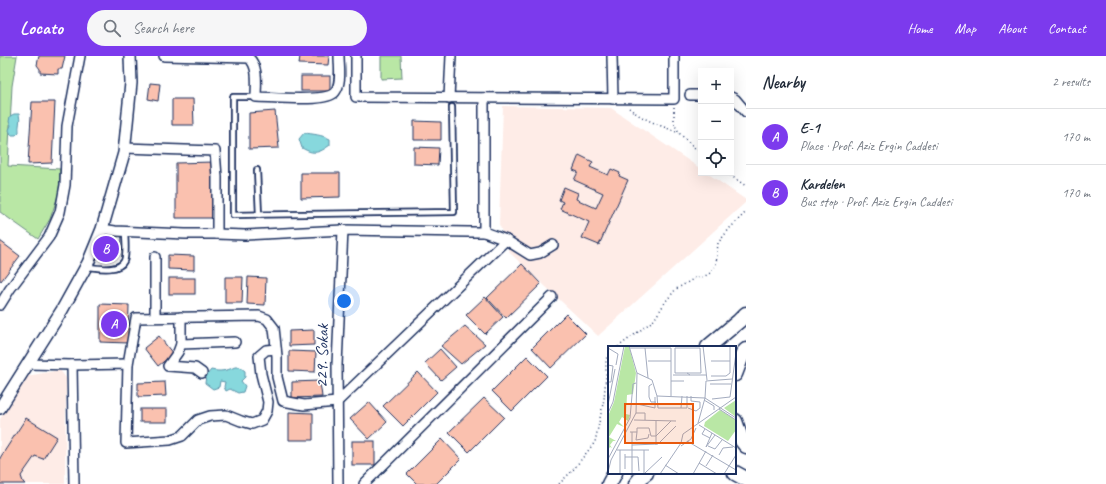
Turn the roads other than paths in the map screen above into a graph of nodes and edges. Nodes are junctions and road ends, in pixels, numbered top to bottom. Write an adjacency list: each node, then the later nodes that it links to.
1 (80, 56): 31 (street)
2 (130, 56): 18 (street)
3 (164, 56): 11 (street)
4 (339, 56): 11 (street)
5 (356, 56): 12 (street)
6 (451, 56): 12 (street)
7 (612, 56): 15 (street)
8 (674, 56): 15 (street)
9 (690, 95): 10 (street)
10 (698, 95)
11 (256, 97): 20 (lane)
12 (449, 98): 13 (street)
13 (484, 98): 15 (street); 24 (street)
14 (734, 98): 17 (street)
15 (612, 99)
16 (452, 108): 20 (lane)
17 (746, 112)
18 (124, 148): 21 (street); 25 (street)
19 (257, 170): 20 (lane)
20 (259, 215)
21 (102, 229): 23 (street); 29 (street)
22 (342, 230): 24 (street); 25 (street); 45 (street, 229. Sokak)
23 (125, 231): 25 (street); 29 (lane)
24 (484, 232): 26 (street)
25 (217, 234)
26 (506, 240): 27 (street); 45 (street)
27 (553, 245)
28 (155, 257): 33 (street)
29 (86, 267): 40 (street)
30 (552, 297): 55 (street)
31 (0, 305)
32 (746, 314): 37 (main road)
33 (155, 317): 34 (street); 41 (street)
34 (181, 317): 36 (street); 38 (street)
35 (235, 342): 36 (street)
36 (181, 344): 44 (street)
37 (709, 346)
38 (276, 349): 41 (street); 45 (street)
39 (746, 350): 43 (main road)
40 (28, 364): 42 (street); 46 (street)
41 (128, 364): 42 (street)
42 (72, 365): 53 (street)
43 (736, 371)
44 (202, 373)
45 (337, 402): 54 (street, 229. Sokak)
46 (0, 408)
47 (736, 424): 48 (main road)
48 (746, 446)
49 (614, 474): 56 (main road)
50 (644, 474): 57 (main road)
51 (736, 474): 52 (main road)
52 (746, 479)
53 (74, 484)
54 (338, 484)
55 (364, 484)
56 (609, 484)
57 (636, 484)

